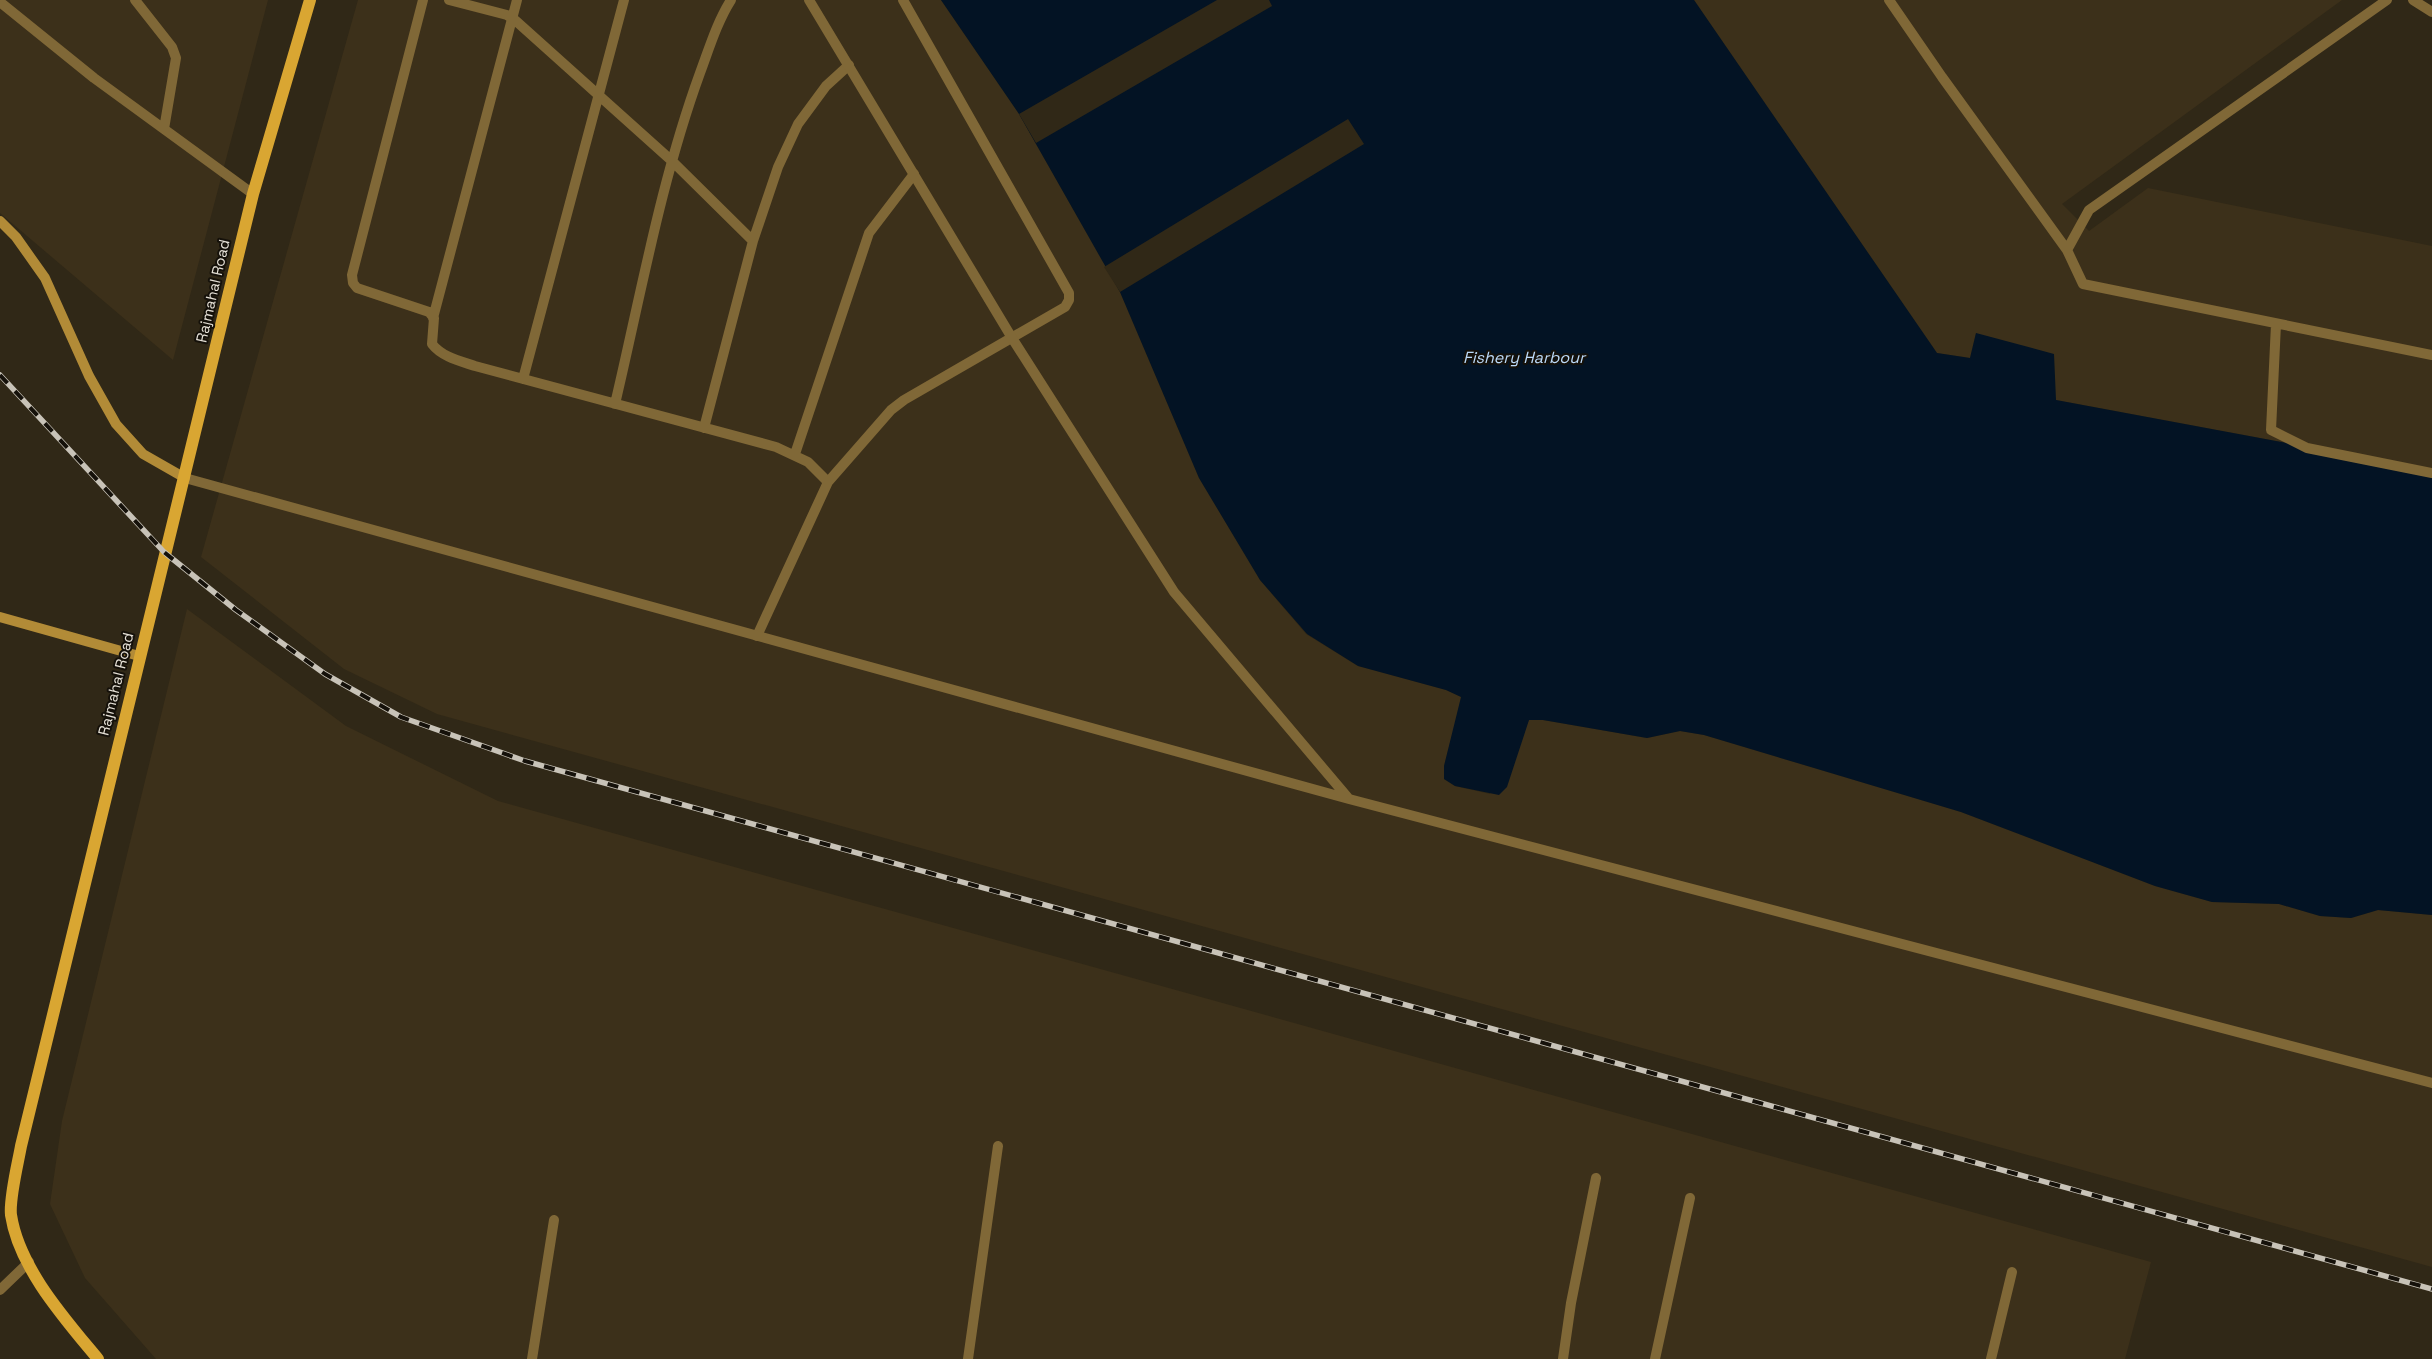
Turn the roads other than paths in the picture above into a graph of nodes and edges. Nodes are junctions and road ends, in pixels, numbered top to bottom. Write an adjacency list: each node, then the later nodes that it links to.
1 (135, 0): 18 (street)
2 (310, 0): 21 (main road, Rajmahal Road)
3 (423, 0): 25 (street)
4 (449, 0): 15 (street)
5 (517, 0): 15 (street)
6 (624, 0): 17 (street)
7 (731, 0): 19 (street)
8 (810, 0): 16 (street)
9 (903, 0): 27 (street)
10 (1889, 0): 24 (street)
11 (2387, 0): 24 (street)
12 (2413, 0): 14 (street)
13 (0, 2): 18 (street)
14 (2432, 12)
15 (512, 18): 17 (street); 25 (street)
16 (849, 65): 20 (street); 23 (street)
17 (598, 95): 19 (street); 29 (street)
18 (164, 129): 21 (street)
19 (672, 161): 23 (street); 30 (street)
20 (914, 174): 27 (street); 32 (street)
21 (253, 194): 34 (main road, Rajmahal Road)
22 (0, 220): 34 (street)
23 (753, 241): 31 (street)
24 (2067, 250): 26 (street)
25 (433, 318): 29 (street)
26 (2276, 324): 28 (street); 33 (street)
27 (1012, 338): 35 (street); 39 (street)
28 (2432, 355)
29 (523, 379): 30 (street)
30 (615, 404): 31 (street)
31 (704, 428): 32 (street)
32 (795, 454): 35 (street)
33 (2432, 473)
34 (185, 478): 37 (street); 38 (main road, Rajmahal Road)
35 (828, 482): 37 (street)
36 (0, 617): 38 (street)
37 (757, 636): 39 (street)
38 (139, 656): 45 (main road, Rajmahal Road)
39 (1349, 799): 40 (street)
40 (2432, 1083)
41 (998, 1146): 50 (street)
42 (1596, 1178): 51 (street)
43 (1690, 1198): 52 (street)
44 (554, 1220): 49 (street)
45 (29, 1262): 47 (street); 48 (main road, Rajmahal Road)
46 (2012, 1272): 53 (street)
47 (0, 1290)
48 (98, 1359)
49 (532, 1359)
50 (968, 1359)
51 (1563, 1359)
52 (1655, 1359)
53 (1991, 1359)

